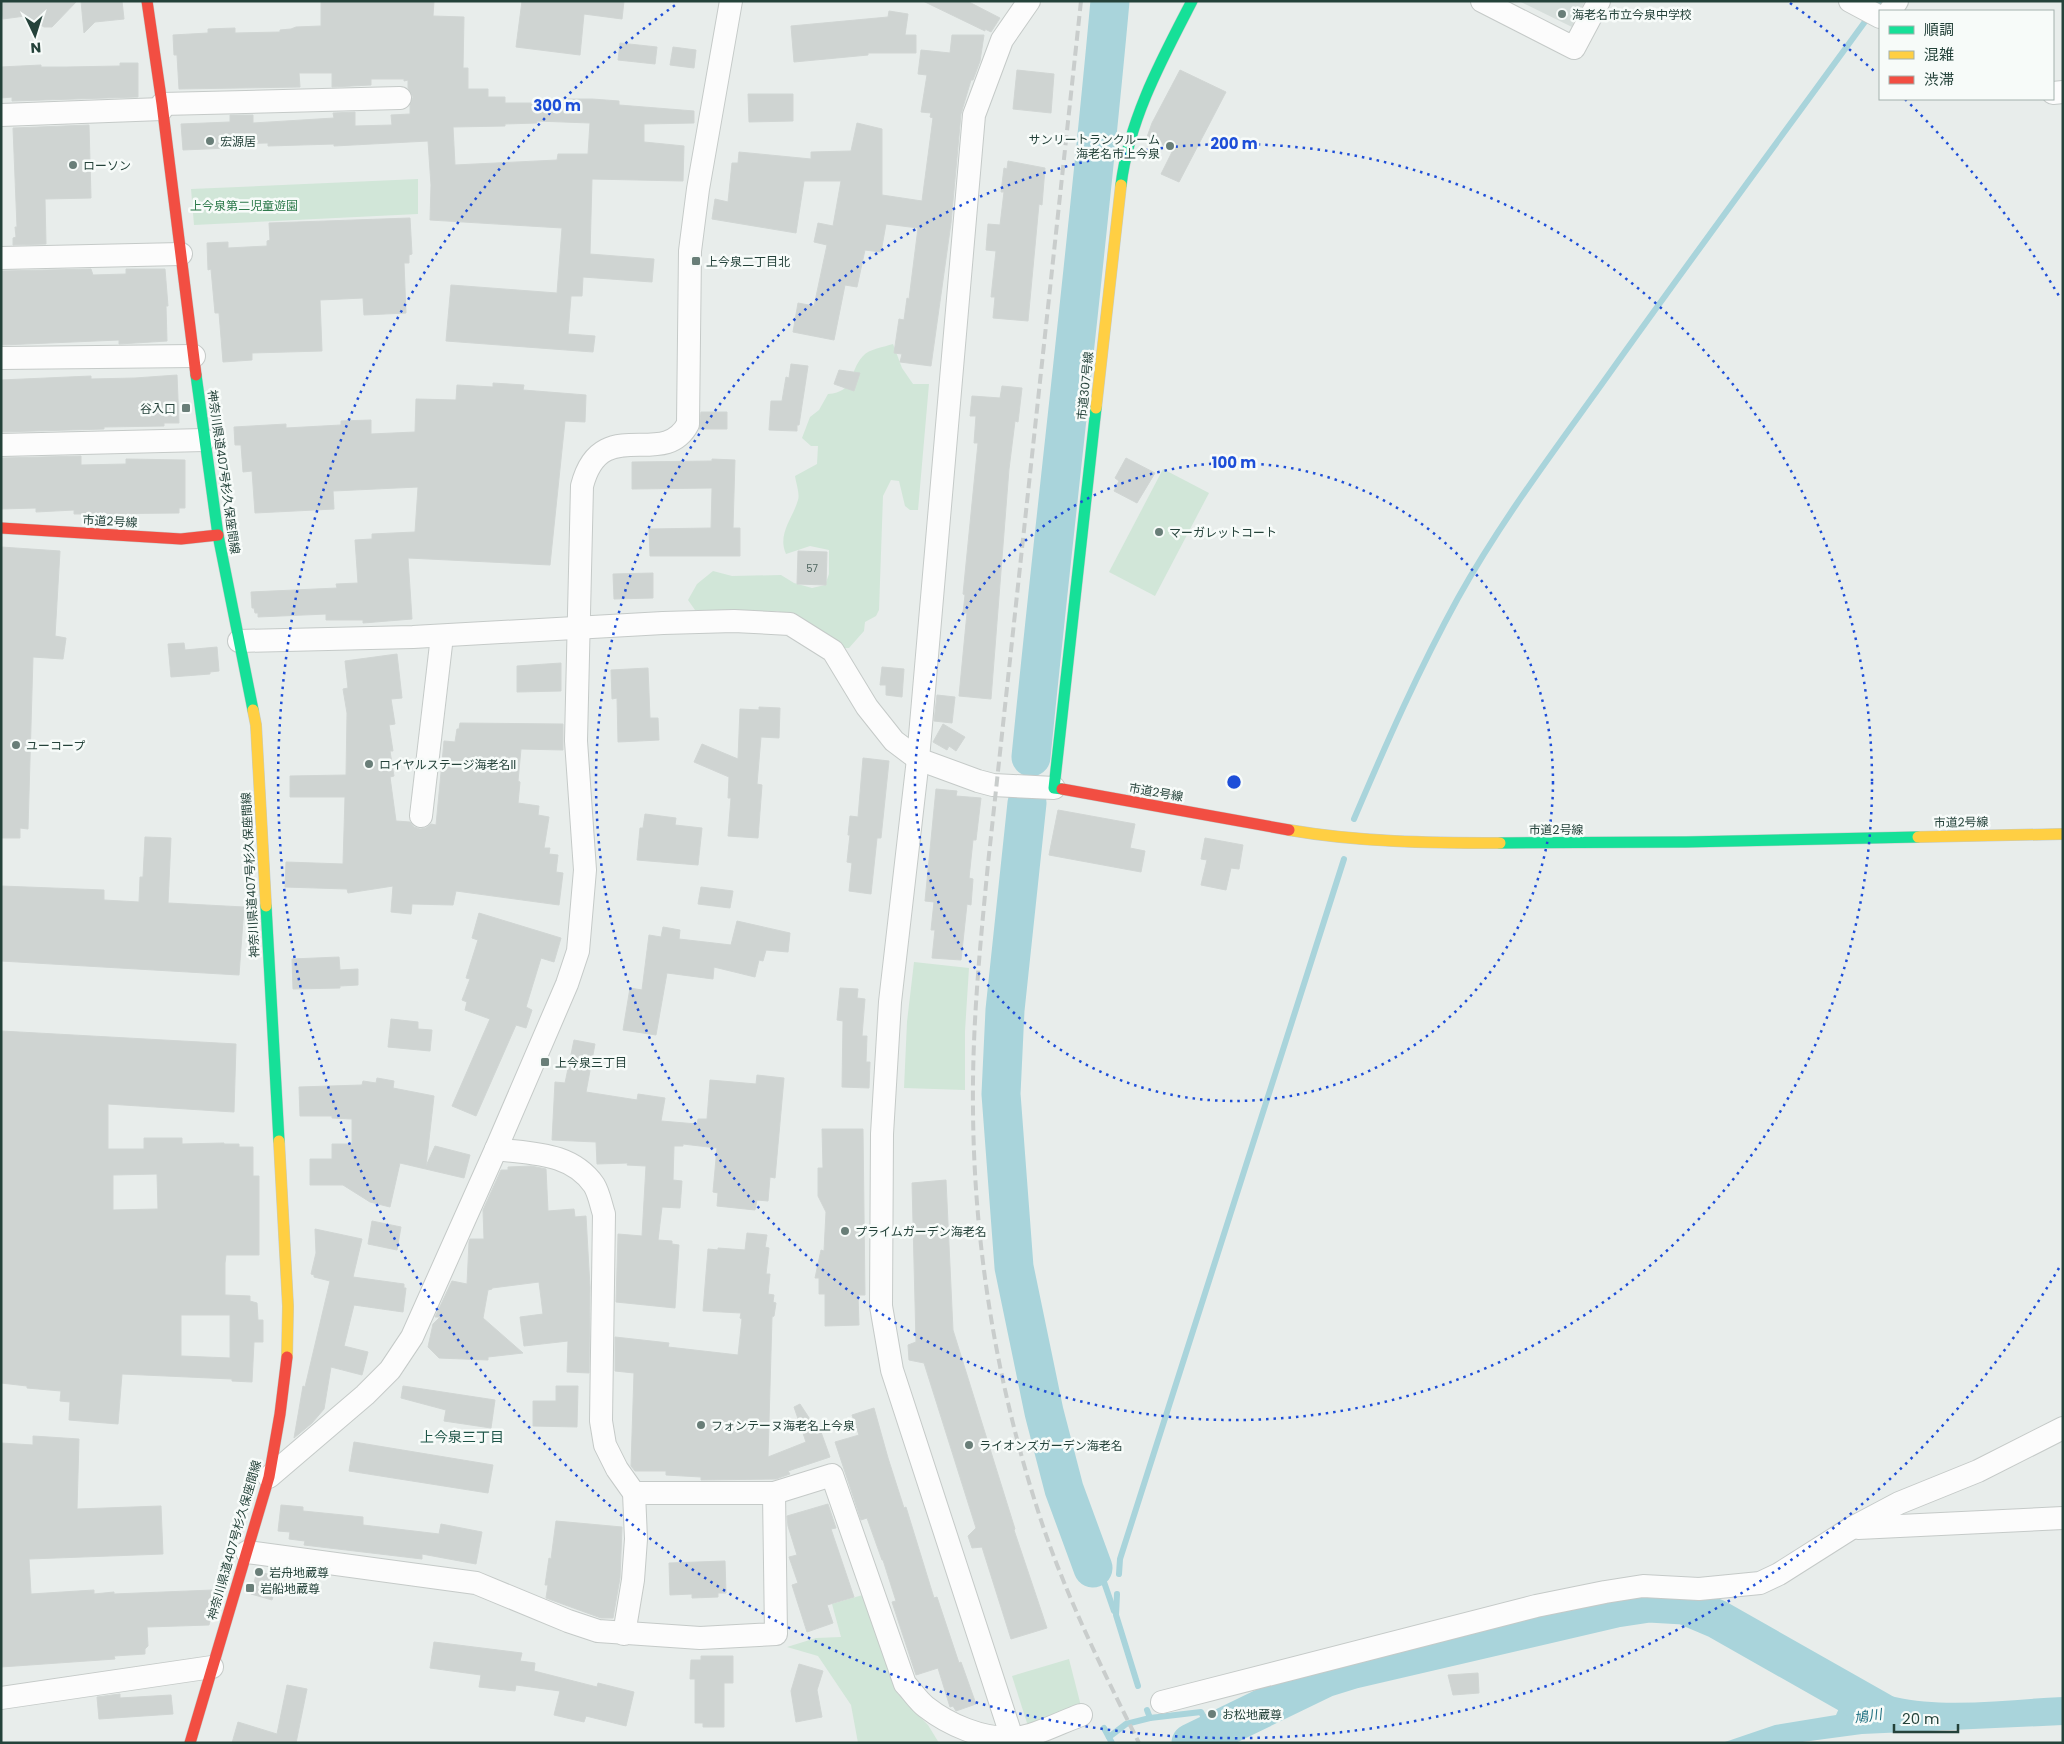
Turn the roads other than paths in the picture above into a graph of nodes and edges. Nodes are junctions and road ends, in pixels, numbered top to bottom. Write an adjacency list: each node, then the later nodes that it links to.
1 (147, 1): 10 (street, 神奈川県道407号杉久保座間線)
2 (731, 1): 20 (street)
3 (1029, 1): 23 (street)
4 (1192, 1): 24 (street, 市道307号線)
5 (1482, 1): 6 (street)
6 (1599, 1)
7 (1897, 1): 8 (street)
8 (1873, 11)
9 (400, 98): 10 (street)
10 (162, 106): 11 (street); 12 (street, 神奈川県道407号杉久保座間線)
11 (1, 115)
12 (181, 254): 13 (street); 14 (street, 神奈川県道407号杉久保座間線)
13 (1, 258)
14 (194, 356): 15 (street); 16 (street, 神奈川県道407号杉久保座間線)
15 (1, 358)
16 (204, 440): 17 (street); 19 (street, 神奈川県道407号杉久保座間線)
17 (1, 445)
18 (1, 528): 19 (street, 市道2号線)
19 (218, 535): 22 (street, 神奈川県道407号杉久保座間線)
20 (580, 629): 21 (street); 23 (street); 27 (street)
21 (442, 636): 22 (street); 25 (street)
22 (239, 641): 29 (street, 神奈川県道407号杉久保座間線)
23 (918, 760): 24 (street); 40 (street)
24 (1054, 788): 26 (street, 市道2号線)
25 (421, 816)
26 (2063, 834)
27 (496, 1149): 29 (street); 30 (street)
28 (2063, 1428): 33 (street)
29 (269, 1477): 34 (street, 神奈川県道407号杉久保座間線)
30 (634, 1493): 31 (street); 35 (street)
31 (774, 1493): 35 (street); 40 (street)
32 (2063, 1518): 33 (street)
33 (1850, 1528): 38 (street)
34 (247, 1552): 35 (street); 36 (street, 神奈川県道407号杉久保座間線)
35 (624, 1634)
36 (212, 1667): 37 (street); 41 (street, 神奈川県道407号杉久保座間線)
37 (1, 1698)
38 (1162, 1702)
39 (1081, 1715): 40 (street)
40 (1011, 1740)
41 (190, 1743)

